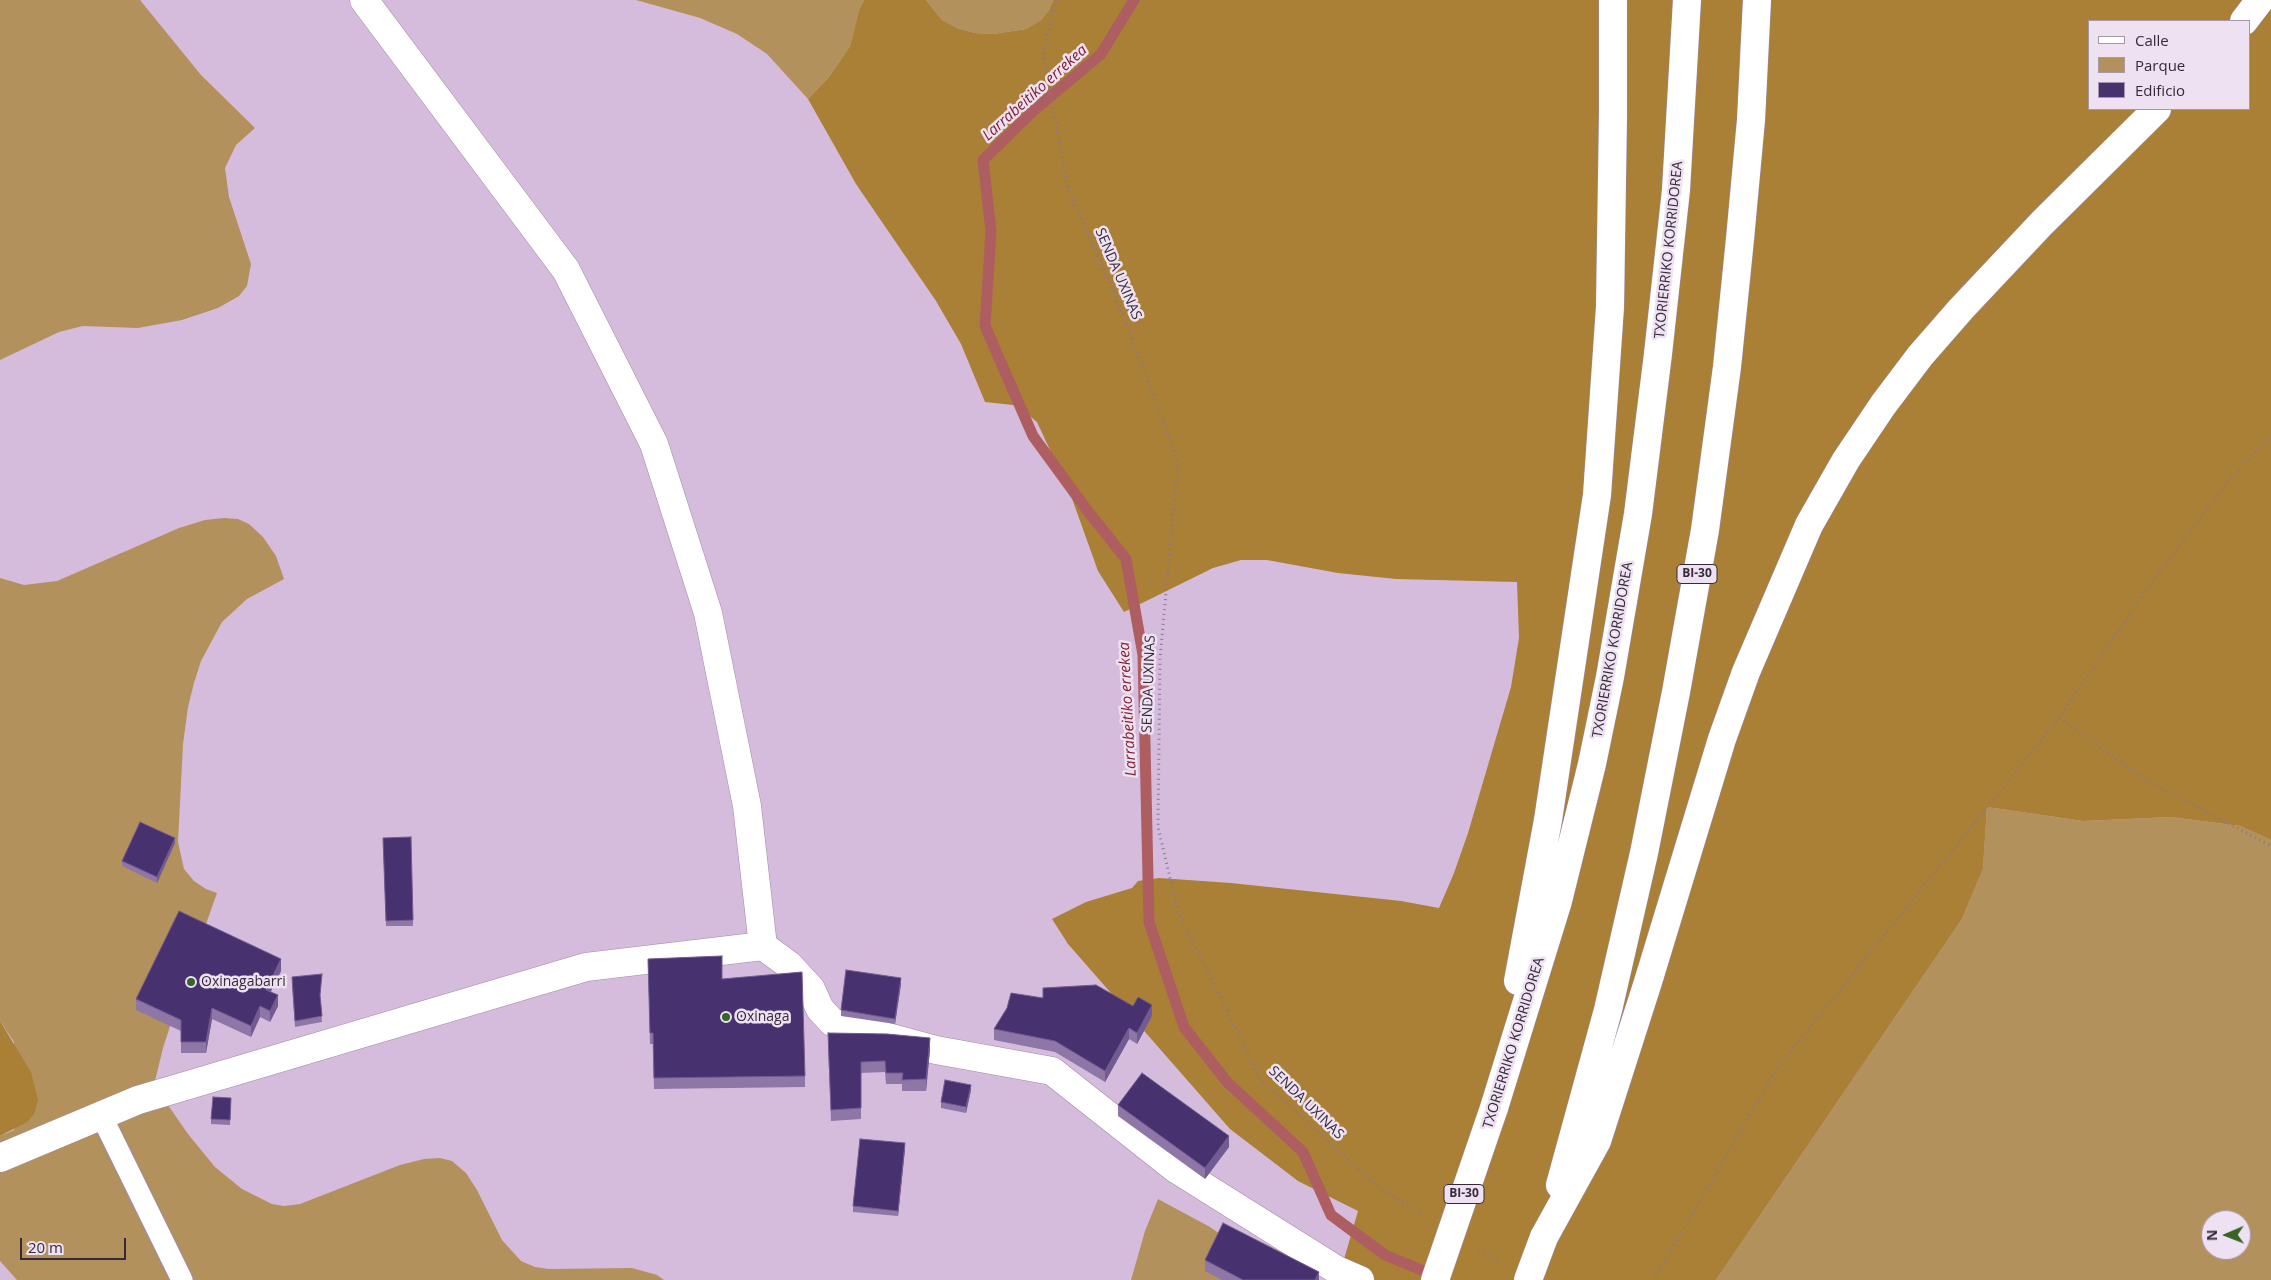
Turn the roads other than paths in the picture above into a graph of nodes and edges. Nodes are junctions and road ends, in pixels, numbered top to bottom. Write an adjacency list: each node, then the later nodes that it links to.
1 (364, 0): 8 (main road)
2 (1613, 0): 9 (main road)
3 (1687, 0): 9 (main road, TXORIERRIKO KORRIDOREA / BI-30)
4 (1757, 0): 11 (main road, BI-30)
5 (2260, 0): 6 (main road)
6 (2245, 20)
7 (2156, 110): 11 (main road)
8 (763, 946): 10 (main road); 15 (main road)
9 (1494, 1108): 16 (main road, TXORIERRIKO KORRIDOREA / BI-30, bridge)
10 (101, 1116): 12 (main road); 14 (lane)
11 (1585, 1139): 13 (main road, BI-30, bridge)
12 (0, 1158)
13 (1518, 1273)
14 (182, 1280)
15 (1360, 1280)
16 (1435, 1280)

